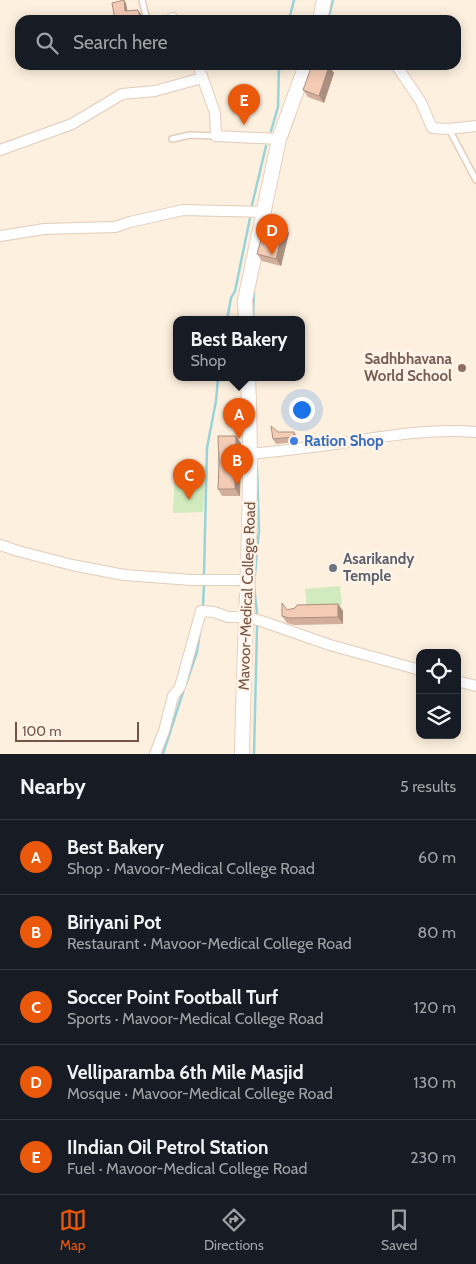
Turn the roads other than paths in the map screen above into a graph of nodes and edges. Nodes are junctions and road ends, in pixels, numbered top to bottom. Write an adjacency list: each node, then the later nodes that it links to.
1 (142, 0): 3 (lane)
2 (324, 0): 4 (main road)
3 (146, 15)
4 (321, 15)
5 (200, 70): 8 (street)
6 (304, 70): 13 (main road)
7 (399, 70): 10 (street)
8 (202, 78): 11 (street); 14 (street)
9 (476, 126): 10 (street)
10 (449, 129): 15 (lane)
11 (216, 136): 12 (lane); 13 (street)
12 (172, 139)
13 (278, 139): 16 (main road)
14 (0, 150)
15 (476, 180)
16 (263, 212): 17 (street); 18 (main road)
17 (0, 236)
18 (246, 316)
19 (248, 381): 21 (main road, Mavoor-Medical College Road)
20 (476, 432): 21 (street)
21 (250, 454): 23 (main road, Mavoor-Medical College Road)
22 (0, 545): 23 (street)
23 (248, 580): 24 (main road, Mavoor-Medical College Road)
24 (246, 617): 25 (street); 28 (street); 29 (main road, Mavoor-Medical College Road)
25 (416, 669)
26 (461, 681): 27 (street)
27 (476, 686)
28 (155, 754)
29 (242, 754)

